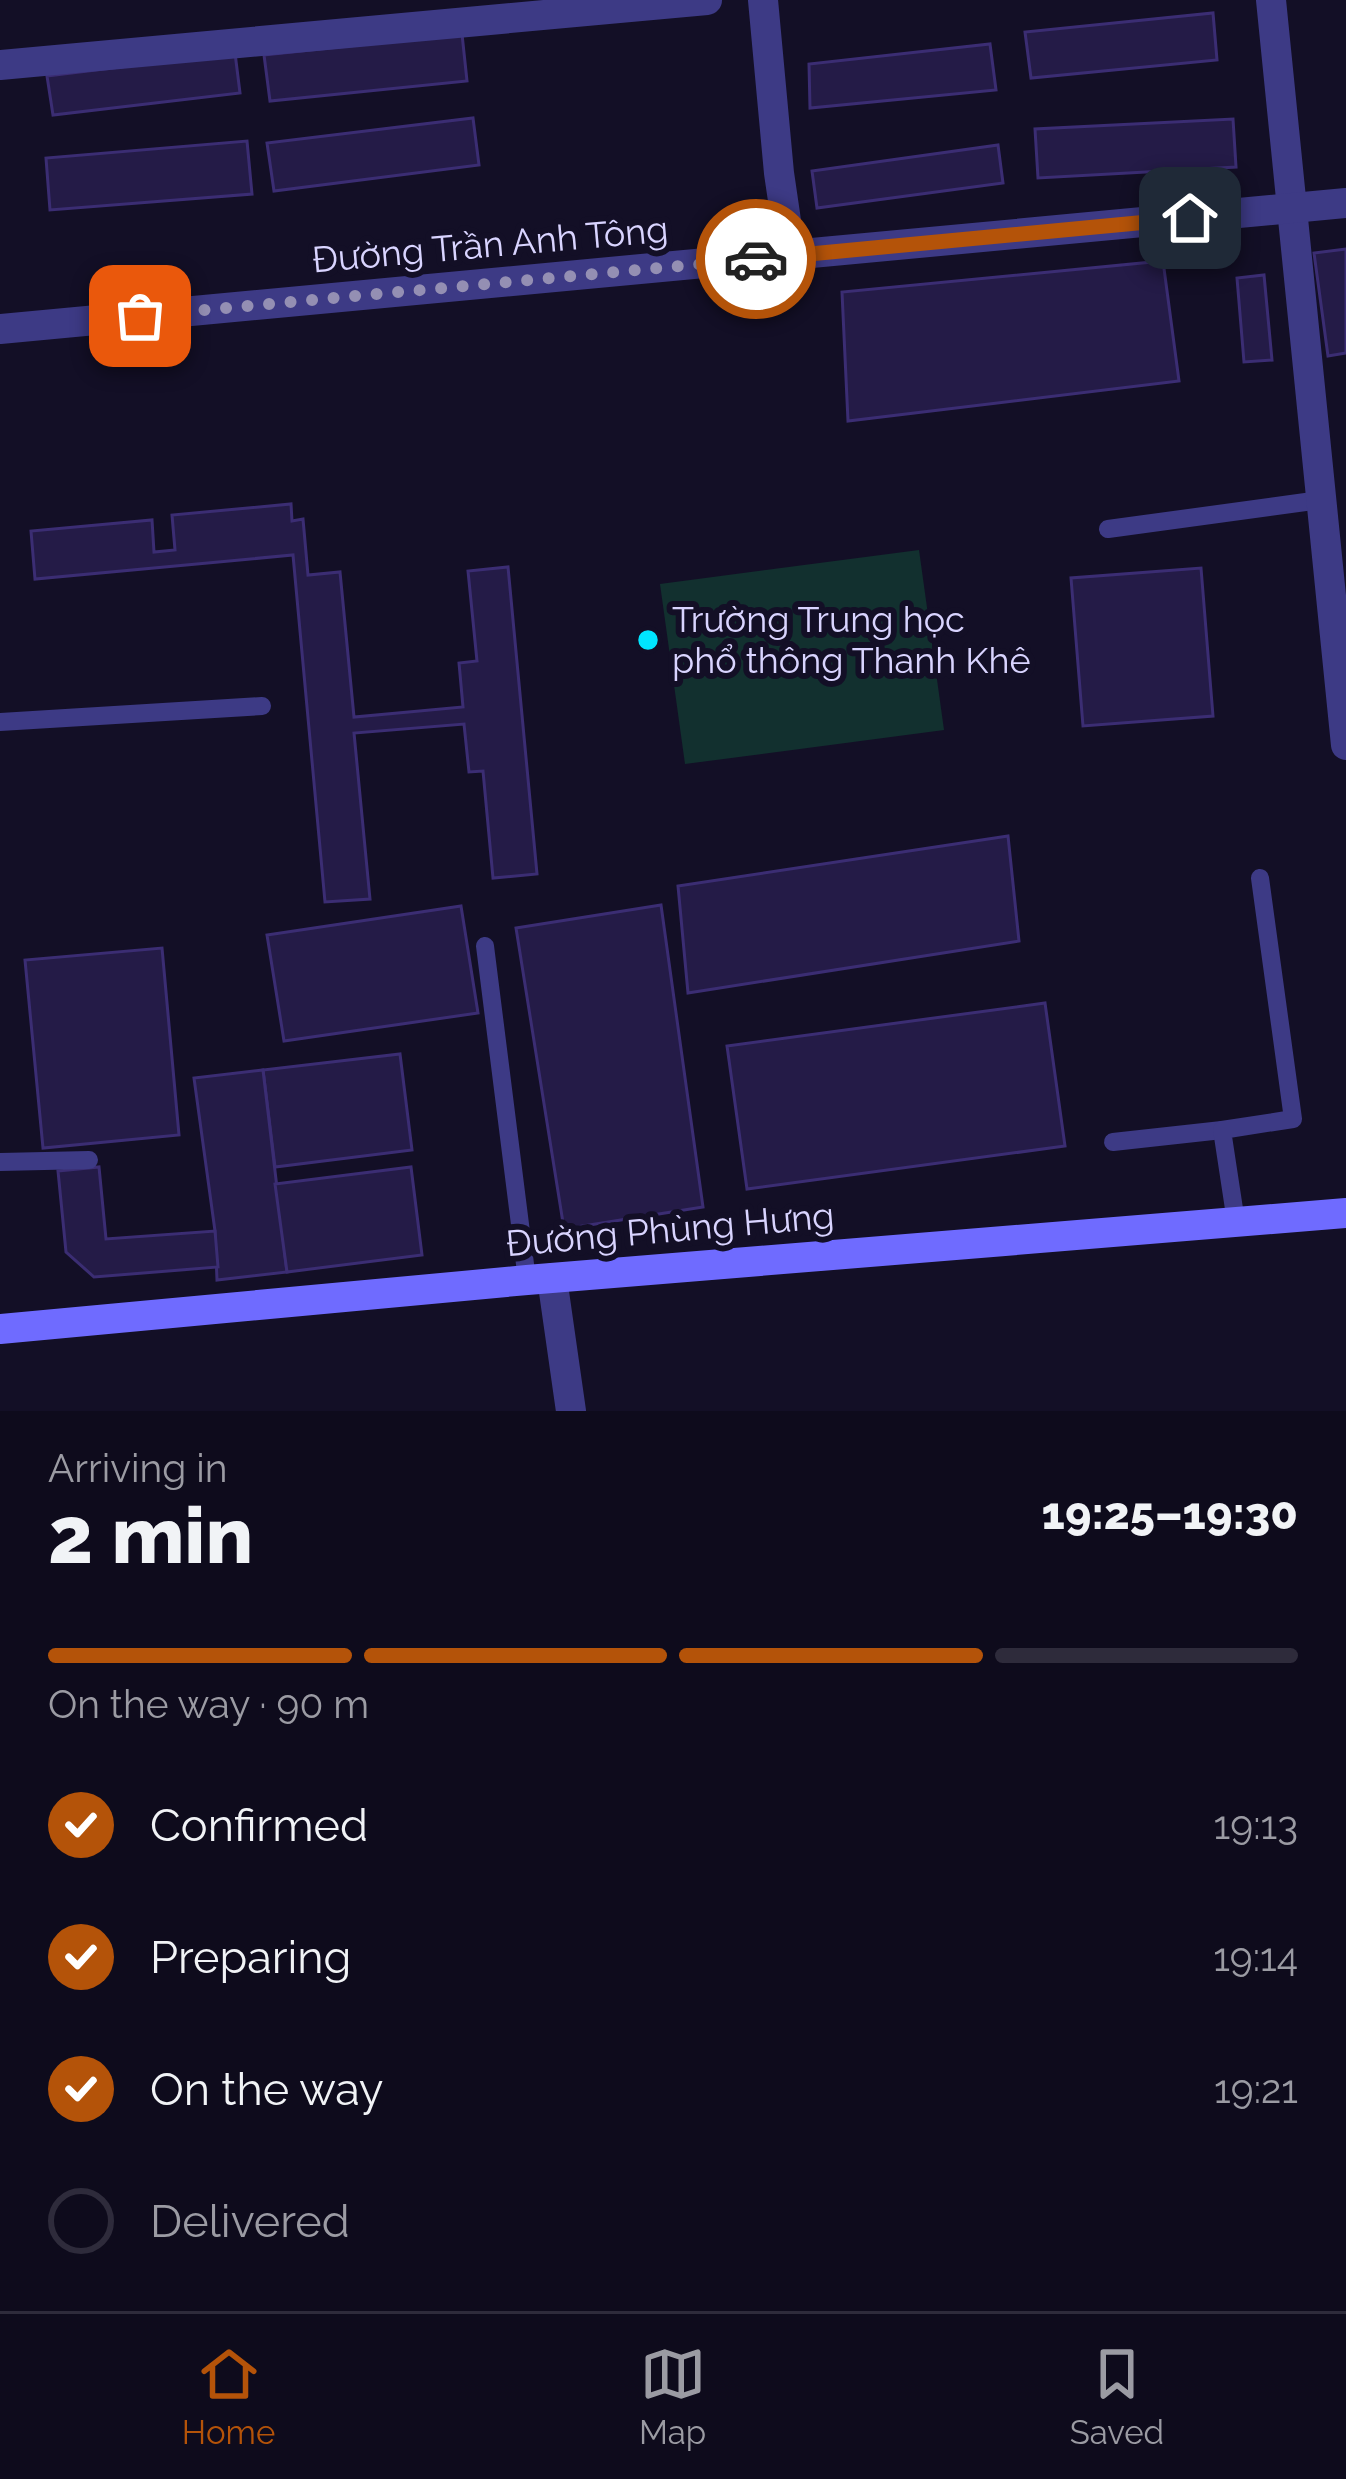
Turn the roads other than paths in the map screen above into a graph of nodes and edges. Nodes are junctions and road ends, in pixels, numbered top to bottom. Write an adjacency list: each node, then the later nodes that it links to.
1 (707, 0): 4 (street)
2 (764, 0): 7 (street)
3 (1271, 0): 6 (street)
4 (0, 65)
5 (1346, 203): 6 (street, Đường Trần Anh Tông)
6 (1290, 209): 7 (street, Đường Trần Anh Tông); 9 (street)
7 (791, 255): 8 (street, Đường Trần Anh Tông)
8 (0, 329)
9 (1320, 500): 10 (lane); 13 (street)
10 (1108, 529)
11 (262, 706): 12 (lane)
12 (0, 722)
13 (1346, 745)
14 (1260, 878): 16 (lane)
15 (485, 946): 22 (lane)
16 (1222, 1130): 17 (lane); 21 (lane)
17 (1113, 1142)
18 (89, 1160): 19 (lane)
19 (0, 1162)
20 (1346, 1213): 21 (street, Đường Phùng Hưng)
21 (1236, 1222): 22 (street, Đường Phùng Hưng)
22 (540, 1278): 23 (street, Đường Phùng Hưng); 24 (street)
23 (0, 1329)
24 (571, 1411)

